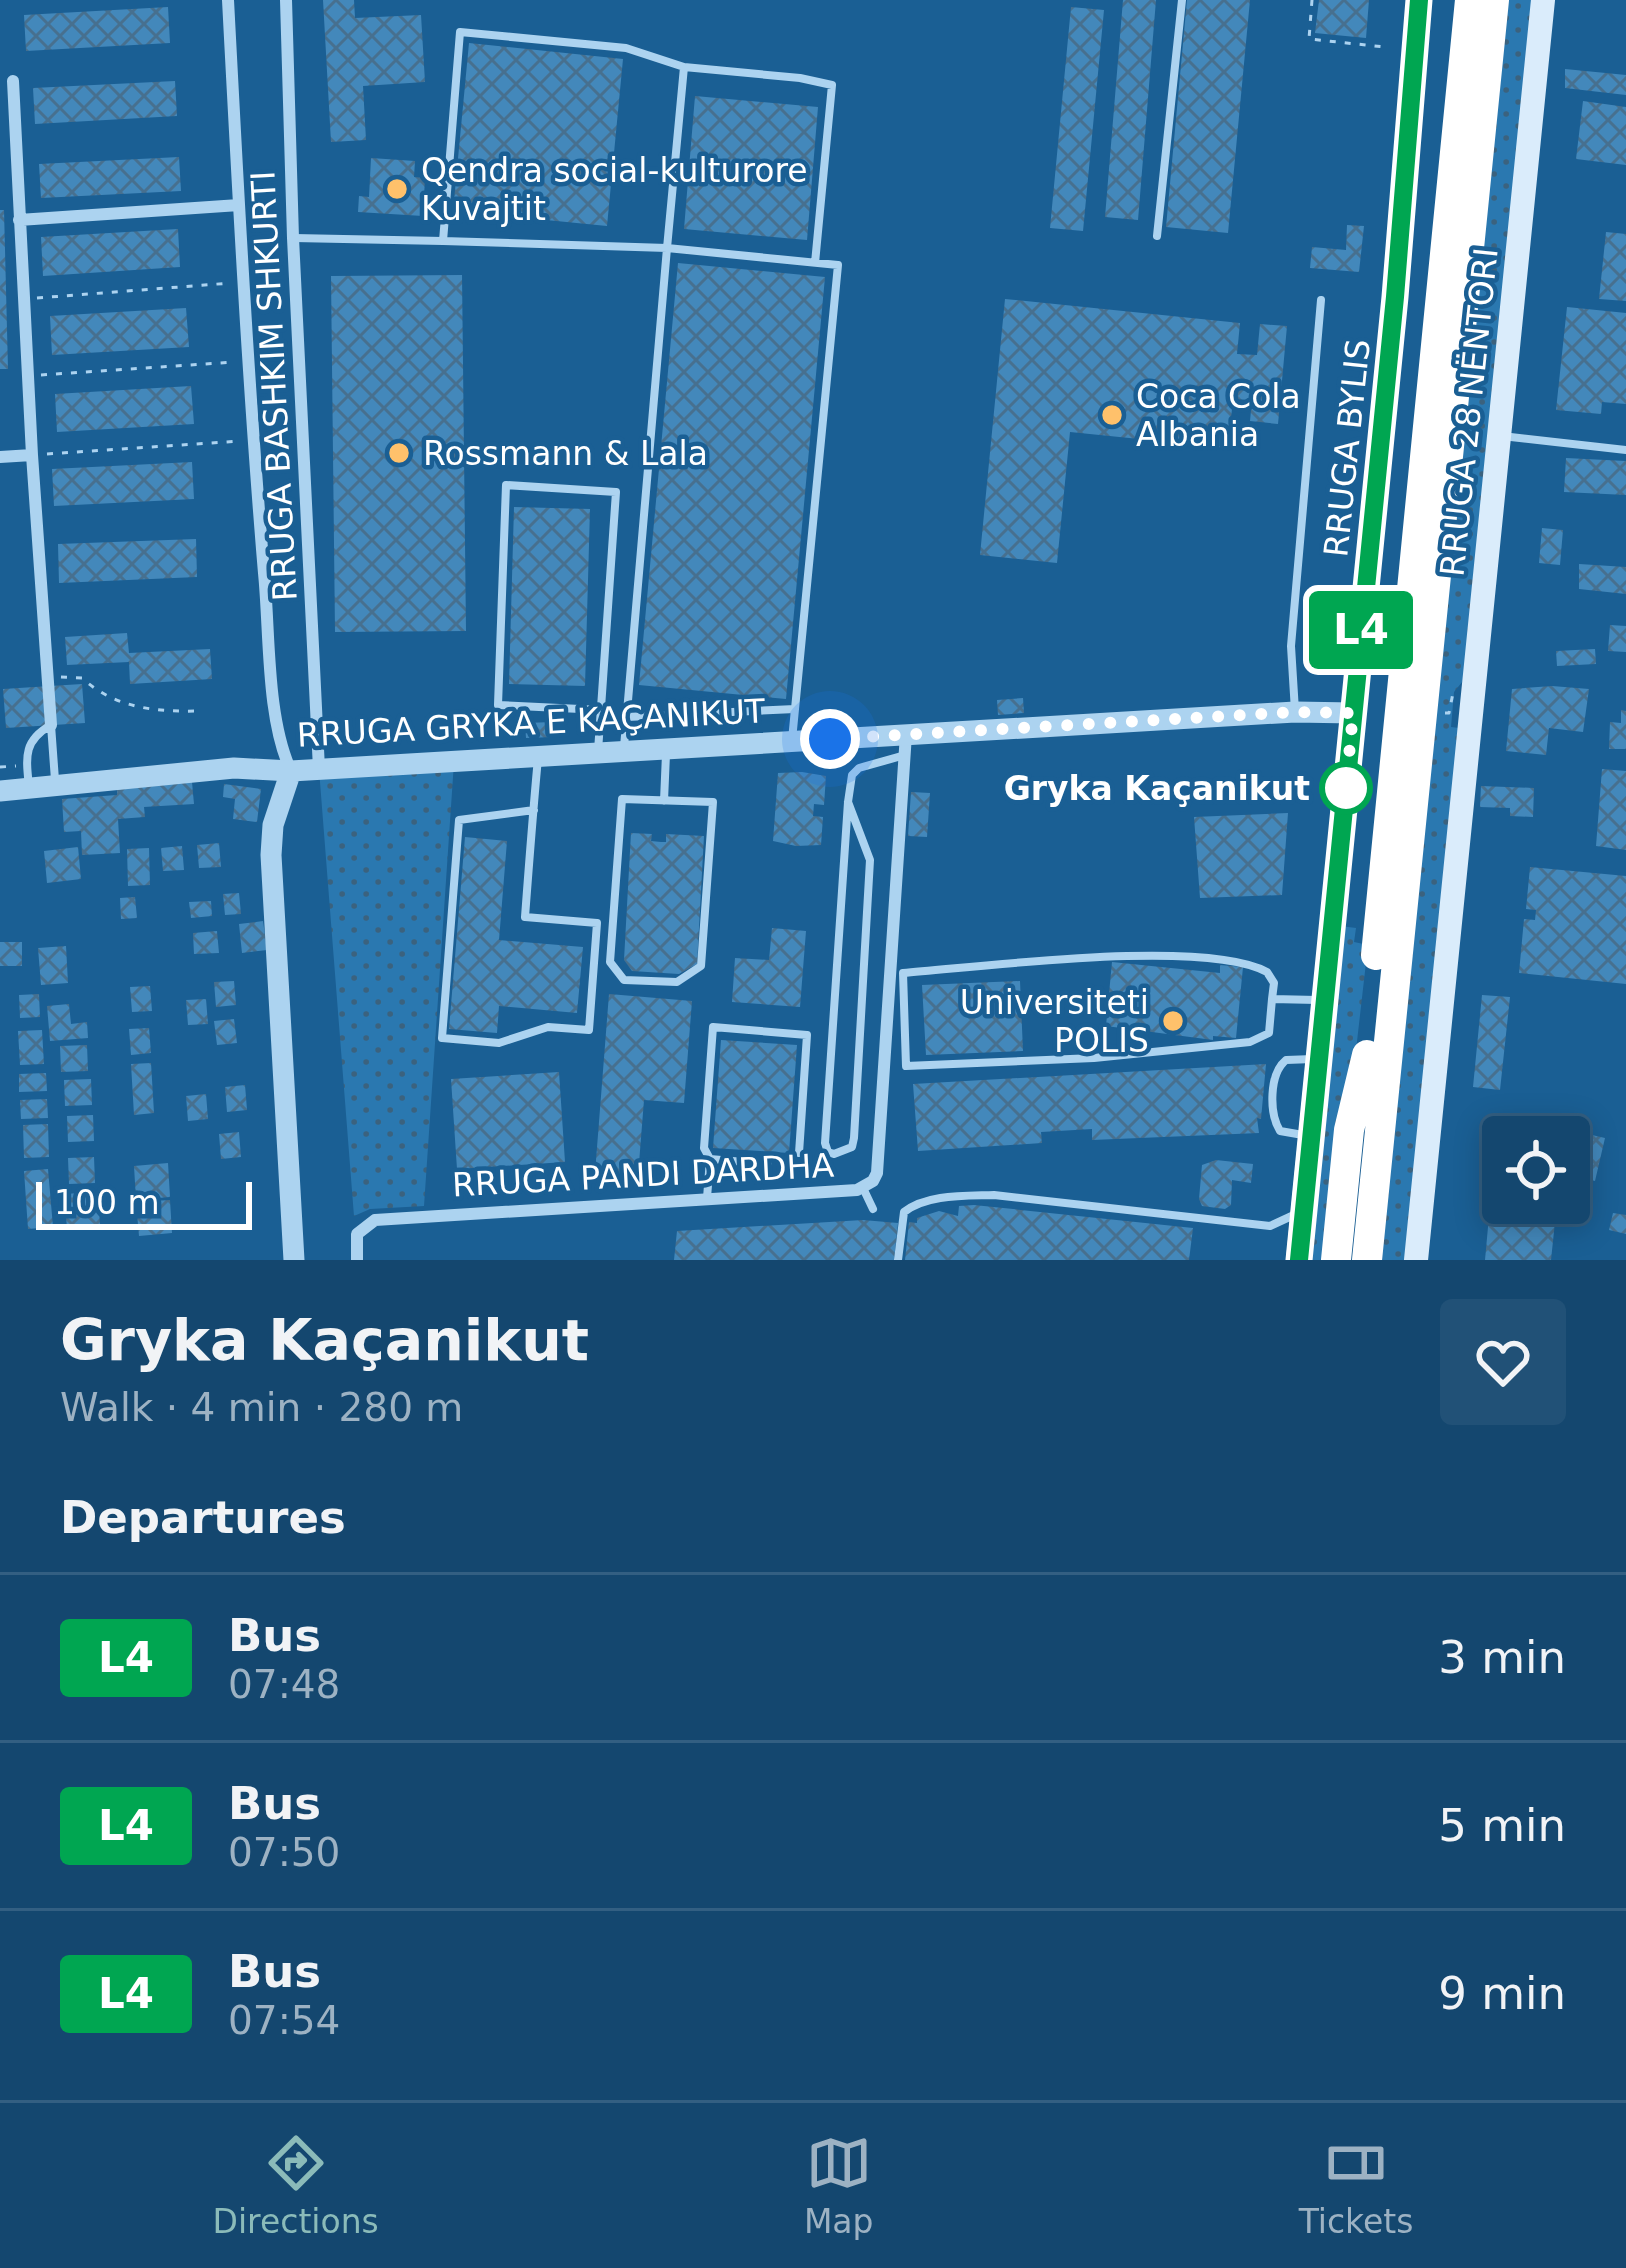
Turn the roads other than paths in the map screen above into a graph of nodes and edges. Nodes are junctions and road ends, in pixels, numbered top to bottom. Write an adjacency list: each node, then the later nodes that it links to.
1 (228, 0): 10 (street)
2 (286, 0): 13 (street, RRUGA BASHKIM SHKURTI)
3 (1182, 0): 12 (lane)
4 (1418, 0): 25 (main road, RRUGA BYLIS)
5 (1470, 0): 44 (highway)
6 (1494, 0): 61 (highway)
7 (1543, 0): 18 (main road, RRUGA 28 NËNTORI)
8 (684, 67): 14 (lane); 15 (lane); 16 (lane)
9 (13, 81): 11 (street)
10 (239, 205): 11 (street); 35 (street)
11 (20, 220): 20 (street)
12 (1157, 236)
13 (292, 238): 14 (lane); 34 (street, RRUGA BASHKIM SHKURTI)
14 (443, 241): 15 (lane)
15 (668, 248): 16 (lane); 26 (lane)
16 (815, 262): 22 (lane)
17 (1321, 300): 24 (lane)
18 (1499, 435): 19 (lane); 62 (main road, RRUGA 28 NËNTORI)
19 (1626, 450)
20 (32, 455): 21 (street); 27 (street)
21 (0, 457)
22 (795, 709): 26 (lane); 28 (lane)
23 (601, 710): 23 (lane); 32 (lane)
24 (1295, 712): 25 (street, RRUGA GRYKA E KAÇANIKUT); 29 (street, RRUGA GRYKA E KAÇANIKUT)
25 (1353, 713): 43 (main road, RRUGA BYLIS)
26 (627, 717): 31 (lane)
27 (51, 725): 36 (lane); 37 (lane)
28 (792, 741): 29 (street, RRUGA GRYKA E KAÇANIKUT); 30 (street, RRUGA GRYKA E KAÇANIKUT)
29 (906, 744): 40 (lane); 50 (street, RRUGA PANDI DARDHA)
30 (667, 748): 31 (street, RRUGA GRYKA E KAÇANIKUT); 39 (lane)
31 (624, 751): 32 (street, RRUGA GRYKA E KAÇANIKUT)
32 (598, 753): 33 (street, RRUGA GRYKA E KAÇANIKUT)
33 (538, 757): 34 (street, RRUGA GRYKA E KAÇANIKUT); 41 (lane)
34 (319, 769): 35 (street, RRUGA GRYKA E KAÇANIKUT)
35 (291, 770): 37 (street, RRUGA GRYKA E KAÇANIKUT); 55 (street)
36 (28, 777): 37 (street, RRUGA GRYKA E KAÇANIKUT); 38 (street, RRUGA GRYKA E KAÇANIKUT)
37 (56, 787)
38 (0, 790)
39 (664, 801): 39 (lane)
40 (848, 802): 40 (lane)
41 (534, 810): 41 (lane)
42 (1272, 999): 42 (lane); 43 (lane)
43 (1324, 1000): 45 (main road, RRUGA BYLIS)
44 (1366, 1055): 59 (highway); 60 (highway)
45 (1318, 1059): 46 (main road, RRUGA BYLIS); 46 (lane)
46 (1311, 1136): 52 (main road, RRUGA BYLIS)
47 (799, 1153): 48 (lane)
48 (710, 1159): 49 (lane); 51 (lane)
49 (768, 1165)
50 (863, 1188): 51 (street, RRUGA PANDI DARDHA); 53 (lane)
51 (707, 1198): 56 (street, RRUGA PANDI DARDHA)
52 (1304, 1206): 54 (lane); 58 (main road, RRUGA BYLIS)
53 (873, 1208)
54 (1278, 1231): 57 (lane); 58 (lane)
55 (294, 1260)
56 (357, 1260)
57 (898, 1260)
58 (1298, 1260)
59 (1336, 1260)
60 (1347, 1260)
61 (1367, 1260)
62 (1416, 1260)

